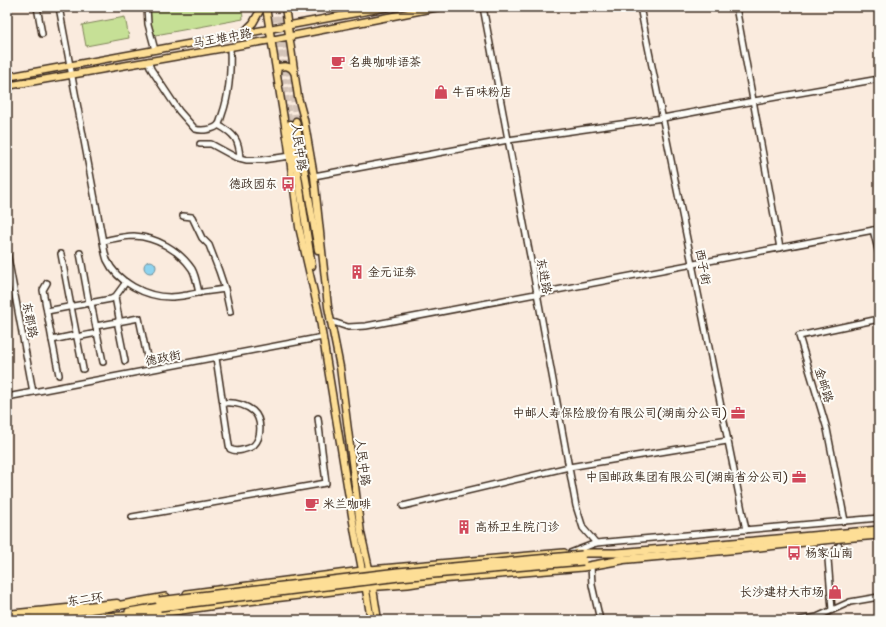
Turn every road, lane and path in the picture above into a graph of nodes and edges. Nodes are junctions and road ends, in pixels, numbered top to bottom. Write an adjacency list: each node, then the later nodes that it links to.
1 (37, 7): 14 (street)
2 (59, 7): 21 (street)
3 (147, 7): 19 (street)
4 (262, 7): 15 (main road)
5 (266, 7): 13 (main road, 人民中路)
6 (285, 7): 12 (main road, 人民中路)
7 (388, 7): 12 (main road, 马王堆中路)
8 (439, 7): 16 (main road, 马王堆中路)
9 (483, 7): 31 (street, 东进路)
10 (640, 7): 29 (street, 西子街)
11 (736, 7): 28 (street)
12 (288, 25): 13 (main road, 马王堆中路); 16 (main road, 人民中路)
13 (269, 29): 15 (main road, 马王堆中路); 17 (main road, 人民中路)
14 (42, 34)
15 (242, 34): 19 (main road, 马王堆中路)
16 (290, 37): 17 (main road, 马王堆中路); 24 (main road, 人民中路)
17 (271, 40): 18 (main road, 马王堆中路); 22 (main road, 人民中路)
18 (230, 47): 20 (main road, 马王堆中路); 30 (street)
19 (155, 50): 21 (main road, 马王堆中路)
20 (148, 61): 23 (main road, 马王堆中路); 30 (street)
21 (71, 65): 23 (street); 25 (main road, 马王堆中路)
22 (276, 73): 24 (main road); 33 (main road, 人民中路)
23 (72, 74): 27 (main road, 马王堆中路); 38 (street)
24 (294, 74): 35 (main road, 人民中路)
25 (7, 77)
26 (879, 79): 28 (street)
27 (7, 86)
28 (754, 100): 29 (street); 39 (street)
29 (663, 118): 31 (street); 44 (street, 西子街)
30 (218, 125): 34 (street)
31 (508, 140): 35 (street); 49 (street, 东进路)
32 (200, 144): 34 (street)
33 (290, 156): 34 (street); 56 (main road, 人民中路)
34 (240, 158)
35 (314, 176): 53 (main road, 人民中路)
36 (183, 216): 47 (street)
37 (876, 230): 39 (street); 43 (street)
38 (103, 241): 45 (street); 48 (street)
39 (780, 248): 44 (street)
40 (7, 252): 71 (street, 东郡路)
41 (80, 253): 51 (street)
42 (61, 254): 52 (street)
43 (879, 254)
44 (692, 264): 49 (street); 75 (street, 西子街)
45 (126, 282): 48 (street); 50 (street)
46 (47, 283): 54 (street)
47 (225, 289): 48 (street); 55 (street)
48 (199, 293)
49 (537, 293): 59 (street); 76 (street, 东进路)
50 (115, 297): 51 (street); 58 (street)
51 (90, 303): 52 (street); 60 (street)
52 (70, 307): 54 (street); 62 (street)
53 (328, 307): 56 (main road, 人民中路); 59 (main road, 人民中路)
54 (46, 311): 64 (street)
55 (230, 312)
56 (319, 314): 63 (main road, 人民中路)
57 (879, 319): 80 (street, 金邮路)
58 (119, 321): 60 (street); 65 (street); 67 (street)
59 (330, 321): 89 (main road, 人民中路)
60 (96, 326): 61 (street)
61 (97, 333): 62 (street); 68 (street)
62 (76, 336): 64 (street); 69 (street)
63 (323, 337): 66 (street, 德政街); 89 (main road, 人民中路)
64 (52, 340): 70 (street)
65 (147, 357)
66 (216, 358): 71 (street, 德政街); 73 (street)
67 (125, 361)
68 (103, 362)
69 (83, 369)
70 (59, 375)
71 (33, 392): 72 (street, 德政街)
72 (7, 397)
73 (223, 403): 73 (street)
74 (318, 418): 78 (street)
75 (727, 440): 76 (street); 81 (street, 西子街)
76 (569, 467): 77 (street); 84 (street, 东进路)
77 (403, 506)
78 (132, 517)
79 (879, 518): 80 (street)
80 (845, 521): 81 (street)
81 (746, 530): 84 (street)
82 (879, 530): 87 (highway)
83 (879, 535): 87 (highway)
84 (596, 543): 86 (street)
85 (839, 546): 95 (street)
86 (570, 553): 87 (highway); 89 (highway)
87 (622, 556): 88 (highway); 93 (highway, bridge)
88 (591, 565): 90 (highway); 104 (street)
89 (366, 570): 90 (main road, 人民中路); 92 (highway)
90 (369, 587): 97 (highway); 102 (main road, 人民中路); 103 (main road, 人民中路)
91 (879, 597): 95 (street)
92 (147, 600): 94 (highway); 96 (main road)
93 (160, 604): 94 (highway, 东二环); 98 (highway, 东二环)
94 (105, 608): 99 (highway, 东二环)
95 (832, 610): 105 (street)
96 (7, 614)
97 (146, 615): 98 (highway); 101 (main road)
98 (99, 617): 100 (highway, 东二环)
99 (15, 620)
100 (78, 620)
101 (109, 620)
102 (371, 620)
103 (378, 620)
104 (600, 620)
105 (800, 620)

